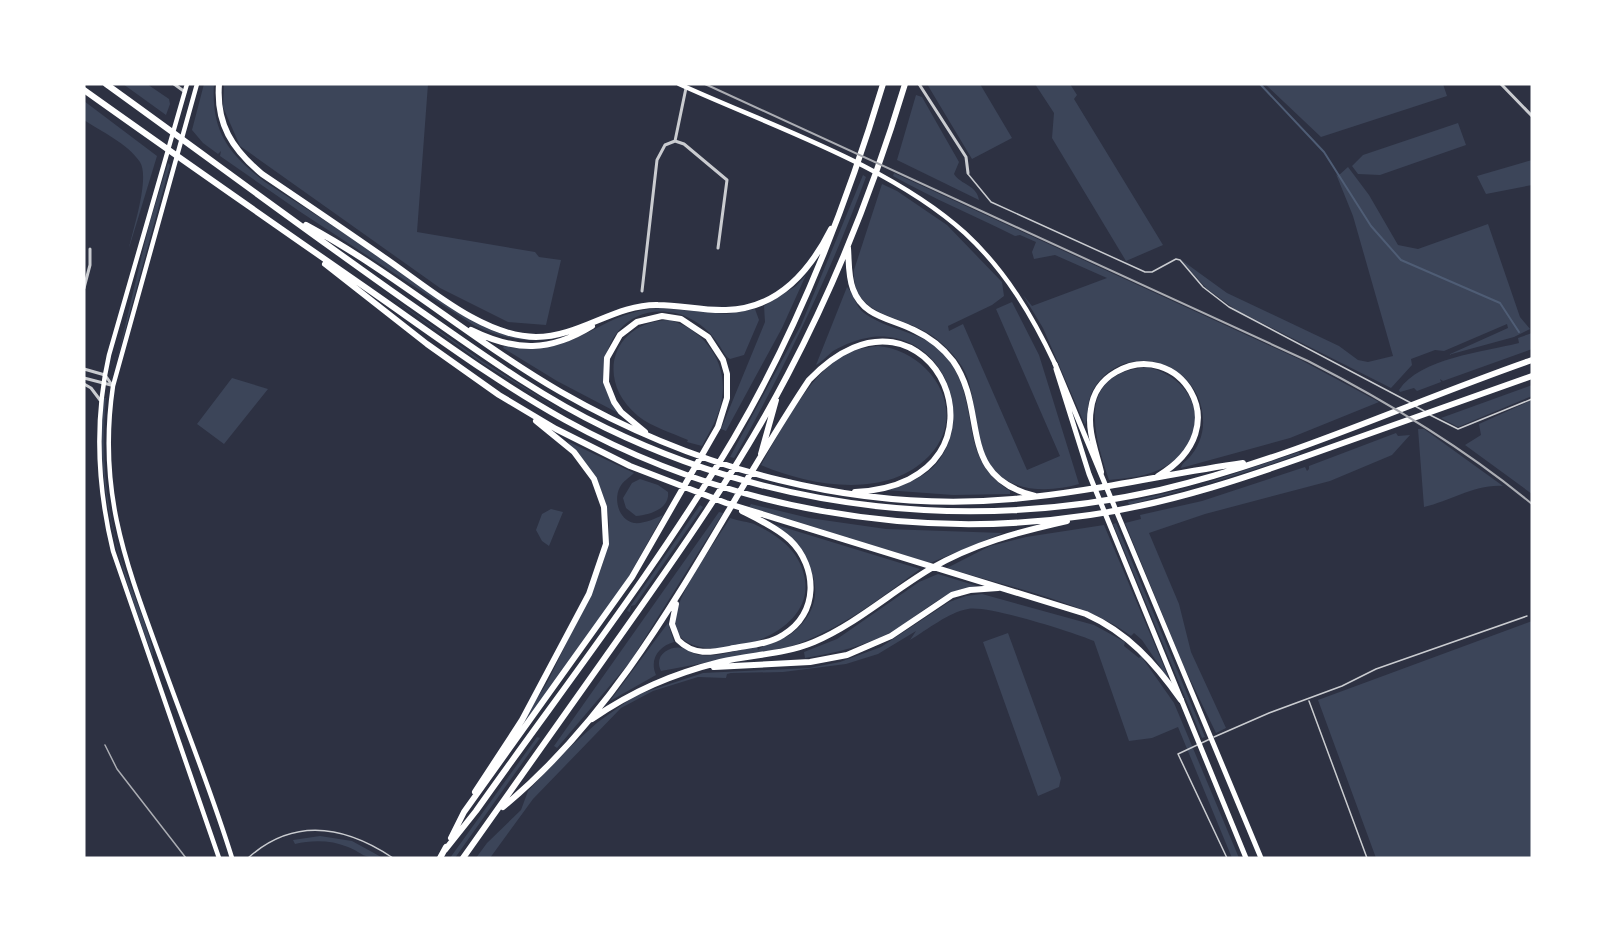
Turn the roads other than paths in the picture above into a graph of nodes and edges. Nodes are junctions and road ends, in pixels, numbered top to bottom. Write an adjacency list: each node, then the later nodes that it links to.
1 (106, 84): 18 (highway)
2 (174, 84): 13 (street)
3 (187, 84): 13 (main road)
4 (197, 84): 35 (main road)
5 (219, 84): 25 (highway)
6 (679, 84): 11 (main road)
7 (883, 84): 17 (highway)
8 (905, 84): 19 (highway)
9 (919, 84): 16 (street)
10 (1501, 84): 14 (street)
11 (686, 87): 15 (street); 28 (main road)
12 (84, 90): 22 (highway)
13 (185, 92): 30 (main road)
14 (1532, 116)
15 (675, 141): 20 (street); 24 (street)
16 (968, 173): 37 (lane)
17 (841, 210): 25 (highway); 58 (highway)
18 (284, 213): 26 (highway); 41 (highway)
19 (848, 244): 36 (highway); 46 (highway)
20 (718, 248)
21 (90, 249): 23 (street)
22 (309, 250): 39 (highway); 48 (highway)
23 (84, 288)
24 (642, 291)
25 (603, 319): 26 (highway)
26 (454, 322): 40 (highway)
27 (1532, 360): 41 (highway)
28 (1055, 364): 43 (highway); 53 (highway)
29 (84, 369): 30 (street)
30 (105, 375): 33 (main road); 35 (street)
31 (1532, 376): 48 (highway)
32 (84, 378): 33 (street)
33 (103, 382): 35 (street); 38 (main road)
34 (84, 384): 38 (street)
35 (113, 386): 60 (main road)
36 (777, 394): 42 (highway); 57 (highway)
37 (1532, 399)
38 (100, 400): 59 (main road)
39 (516, 406): 47 (highway); 56 (highway)
40 (655, 439): 45 (highway); 56 (highway)
41 (1262, 460): 44 (highway)
42 (757, 464): 45 (highway); 50 (highway)
43 (1101, 472): 44 (highway); 67 (highway)
44 (1155, 478): 46 (highway)
45 (838, 493): 46 (highway)
46 (1039, 497)
47 (746, 512): 49 (highway); 50 (highway)
48 (1089, 515): 52 (highway)
49 (1000, 588): 52 (highway); 53 (highway)
50 (679, 593): 55 (highway)
51 (1527, 616): 54 (lane)
52 (708, 667): 55 (highway)
53 (1181, 700): 66 (highway)
54 (1309, 700): 65 (lane); 68 (lane)
55 (582, 727): 57 (highway)
56 (464, 812): 58 (highway)
57 (495, 813): 64 (highway)
58 (445, 850): 63 (highway)
59 (219, 858)
60 (232, 858)
61 (248, 858): 62 (lane)
62 (393, 858)
63 (440, 858)
64 (463, 858)
65 (1227, 858)
66 (1246, 858)
67 (1261, 858)
68 (1367, 858)

